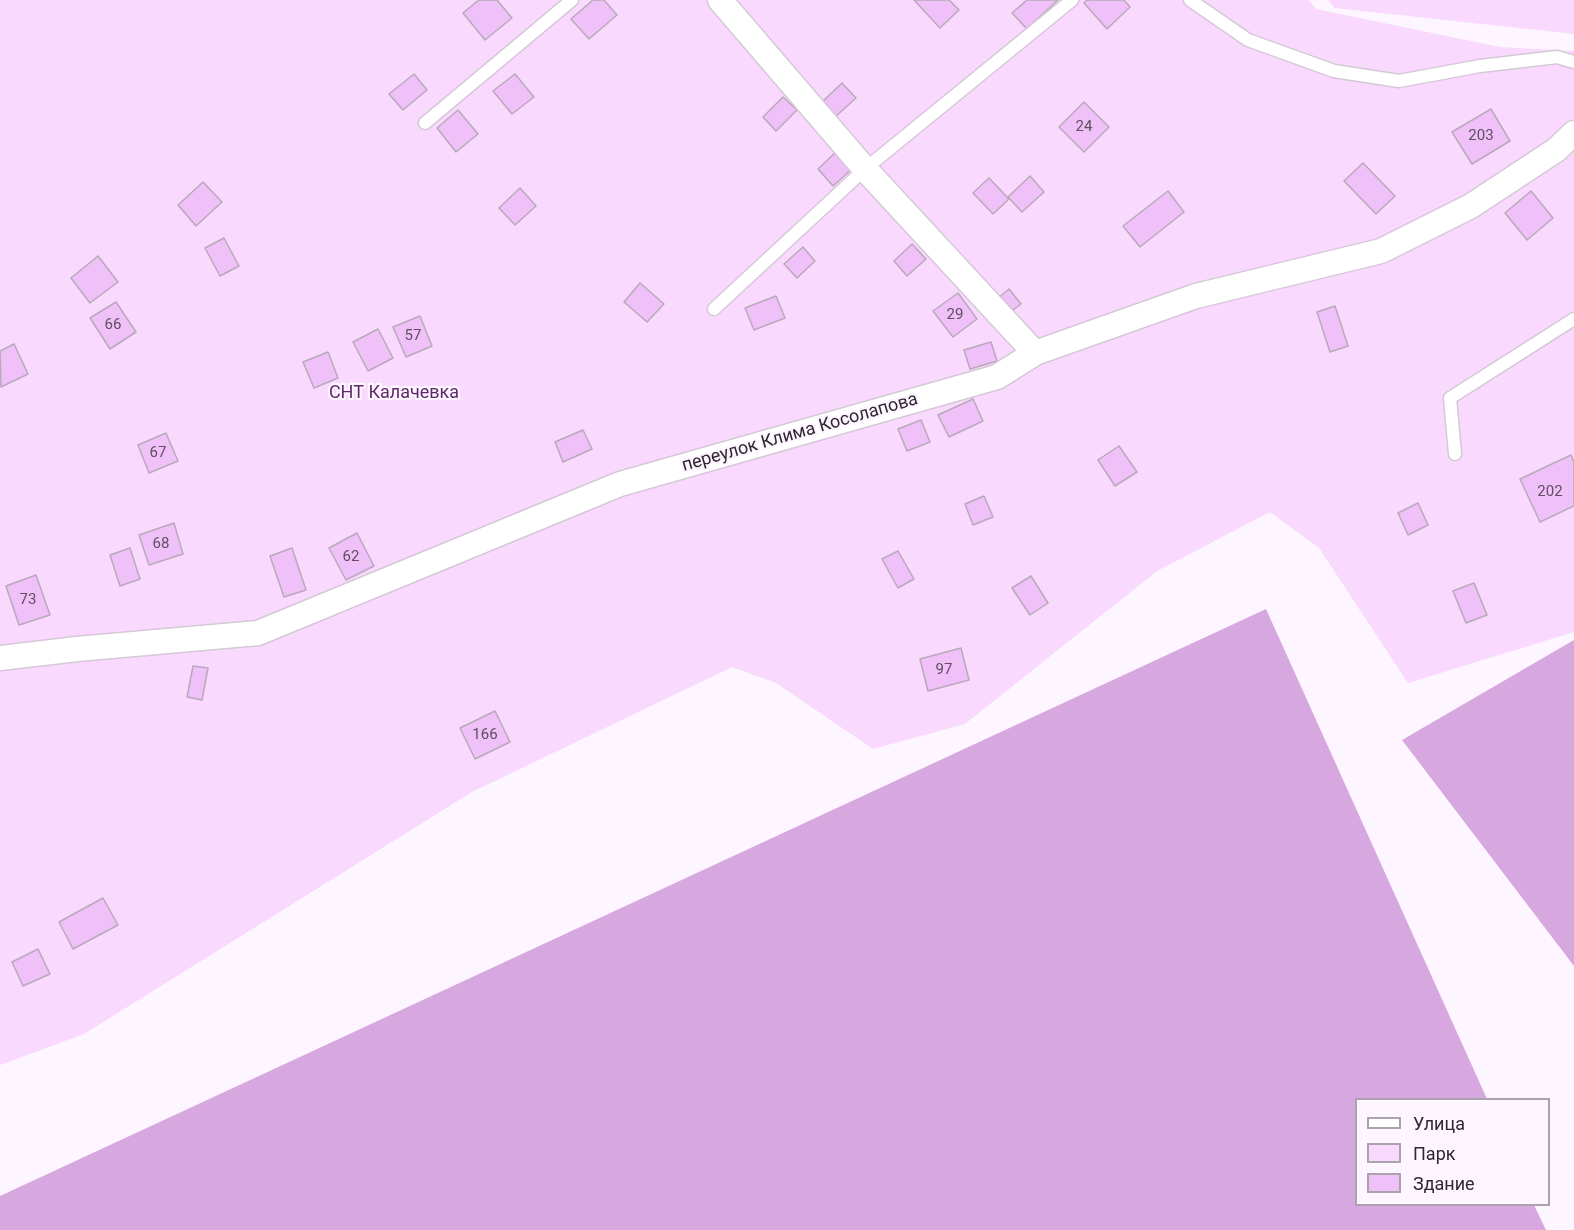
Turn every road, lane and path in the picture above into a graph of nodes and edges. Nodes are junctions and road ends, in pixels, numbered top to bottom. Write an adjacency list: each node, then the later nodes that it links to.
1 (572, 0): 6 (lane)
2 (720, 0): 8 (street)
3 (1072, 0): 8 (lane)
4 (1190, 0): 5 (lane)
5 (1574, 62)
6 (425, 123)
7 (1573, 137): 11 (street, переулок Клима Косолапова)
8 (866, 169): 9 (lane); 11 (street)
9 (714, 309)
10 (1574, 319): 12 (lane)
11 (1035, 353): 13 (street, переулок Клима Косолапова)
12 (1455, 454)
13 (0, 658)

